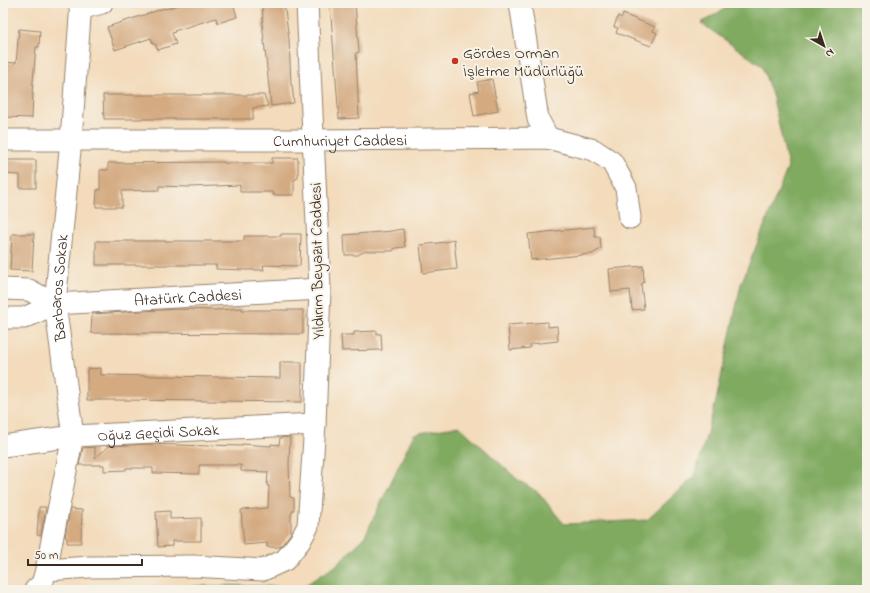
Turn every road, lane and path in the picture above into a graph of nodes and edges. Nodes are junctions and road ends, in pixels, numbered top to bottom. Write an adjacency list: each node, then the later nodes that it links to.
1 (102, 3): 4 (street)
2 (307, 3): 8 (street, Yıldırım Beyazıt Caddesi)
3 (520, 3): 5 (street)
4 (81, 6): 7 (street, Barbaros Sokak)
5 (548, 138): 8 (street, Cumhuriyet Caddesi); 9 (street, Cumhuriyet Caddesi)
6 (3, 140): 7 (street, Cumhuriyet Caddesi)
7 (71, 140): 8 (street, Cumhuriyet Caddesi); 12 (street, Barbaros Sokak)
8 (314, 140): 10 (street, Yıldırım Beyazıt Caddesi)
9 (630, 218)
10 (320, 289): 12 (street, Atatürk Caddesi); 14 (street, Yıldırım Beyazıt Caddesi)
11 (3, 290): 12 (street)
12 (55, 304): 13 (street, Atatürk Caddesi); 15 (street, Barbaros Sokak)
13 (3, 318)
14 (315, 424): 15 (street, Oğuz Geçidi Sokak); 17 (street, Yıldırım Beyazıt Caddesi)
15 (72, 436): 16 (street, Oğuz Geçidi Sokak); 17 (street, Barbaros Sokak)
16 (3, 446)
17 (46, 570): 18 (street, Barbaros Sokak)
18 (35, 590)

